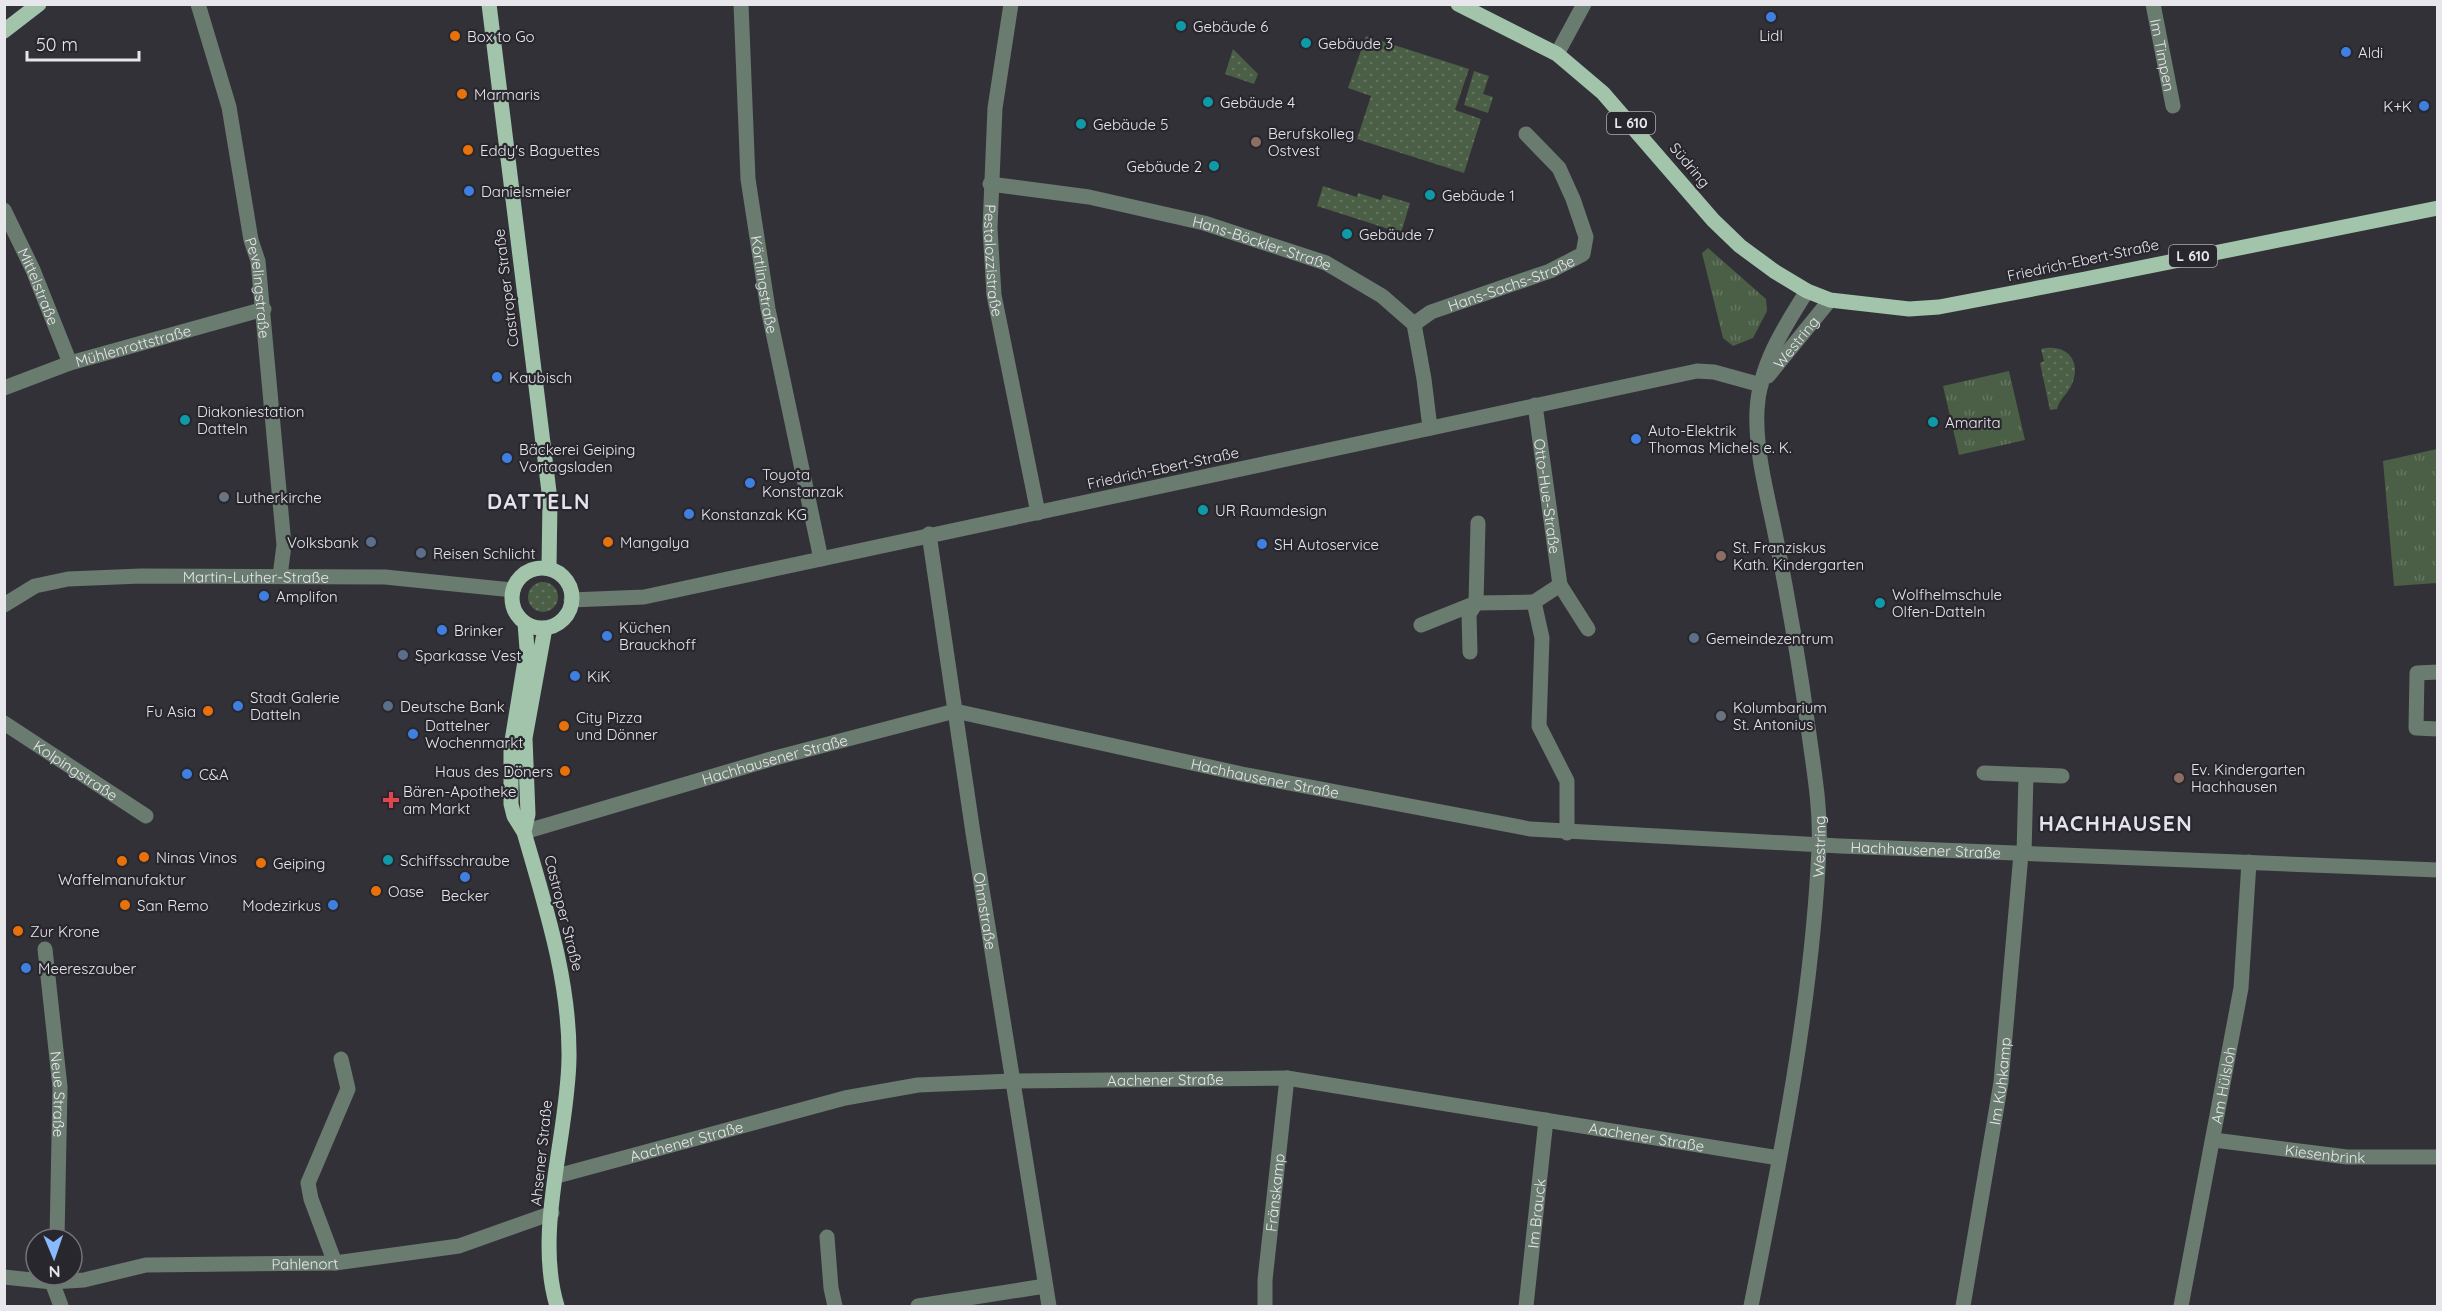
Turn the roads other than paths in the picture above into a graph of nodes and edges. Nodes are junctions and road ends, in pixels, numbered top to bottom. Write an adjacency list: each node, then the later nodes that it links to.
1 (39, 4): 9 (main road)
2 (198, 4): 18 (street, Pevelingstraße)
3 (489, 4): 29 (main road, Castroper Straße)
4 (741, 4): 28 (street, Körtlingstraße)
5 (1011, 4): 13 (street, Pestalozzistraße)
6 (1458, 4): 10 (main road, Südring / L 610)
7 (1584, 4): 10 (street)
8 (2153, 4): 11 (street, Im Timpen)
9 (4, 31)
10 (1557, 54): 16 (main road, Südring / L 610)
11 (2173, 106)
12 (1526, 134): 19 (street, Hans-Sachs-Straße)
13 (990, 184): 19 (street, Hans-Böckler-Straße); 25 (street, Pestalozzistraße)
14 (2438, 208): 17 (main road, Friedrich-Ebert-Straße / L 610)
15 (4, 210): 20 (street, Mittelstraße)
16 (1807, 291): 17 (main road, Friedrich-Ebert-Straße / L 610); 21 (street, Westring)
17 (1830, 300): 21 (street, Westring)
18 (264, 309): 20 (street, Mühlenrottstraße); 30 (street, Pevelingstraße)
19 (1414, 324): 24 (street)
20 (70, 363): 22 (street, Mühlenrottstraße)
21 (1761, 385): 23 (street, Friedrich-Ebert-Straße); 52 (street, Westring)
22 (4, 388)
23 (1535, 405): 24 (street, Friedrich-Ebert-Straße); 31 (street, Otto-Hue-Straße)
24 (1430, 429): 25 (street, Friedrich-Ebert-Straße)
25 (1038, 513): 27 (street, Friedrich-Ebert-Straße)
26 (1478, 523): 35 (street)
27 (929, 534): 28 (street, Friedrich-Ebert-Straße); 43 (street, Ohmstraße)
28 (821, 559): 33 (street, Friedrich-Ebert-Straße)
29 (549, 568): 32 (main road); 33 (main road)
30 (280, 576): 32 (street, Martin-Luther-Straße); 36 (street, Martin-Luther-Straße)
31 (1560, 585): 34 (street); 40 (street, Otto-Hue-Straße)
32 (513, 590): 37 (main road, Castroper Straße)
33 (571, 600): 39 (main road)
34 (1534, 602): 35 (street); 51 (street)
35 (1476, 603): 38 (street); 41 (street)
36 (4, 605)
37 (525, 623): 39 (main road); 50 (main road, Castroper Straße)
38 (1421, 625)
39 (545, 628): 50 (main road, Castroper Straße)
40 (1588, 629)
41 (1470, 652)
42 (2438, 672): 45 (street)
43 (955, 711): 50 (street, Hachhausener Straße); 51 (street, Hachhausener Straße); 60 (street, Ohmstraße)
44 (4, 723): 49 (street, Kolpingstraße)
45 (2438, 729)
46 (1984, 772): 47 (street)
47 (2026, 775): 48 (street); 53 (street)
48 (2062, 776)
49 (146, 816)
50 (524, 832): 57 (main road, Castroper Straße)
51 (1567, 833): 52 (street, Hachhausener Straße)
52 (1819, 845): 53 (street, Hachhausener Straße); 64 (street, Westring)
53 (2022, 854): 54 (street, Hachhausener Straße); 83 (street, Im Kuhkamp)
54 (2249, 862): 55 (street, Hachhausener Straße); 62 (street, Am Hülsloh)
55 (2438, 870)
56 (45, 949): 67 (street, Neue Straße)
57 (567, 1004): 65 (main road, Ahsener Straße)
58 (341, 1059): 69 (street)
59 (1287, 1078): 60 (street, Aachener Straße); 61 (street, Aachener Straße); 80 (street, Fränskamp)
60 (1012, 1081): 65 (street, Aachener Straße); 73 (street, Ohmstraße)
61 (1546, 1120): 64 (street, Aachener Straße); 81 (street, Im Brauck)
62 (2214, 1140): 63 (street, Kiesenbrink); 84 (street, Am Hülsloh)
63 (2438, 1157)
64 (1779, 1158): 82 (street, Westring)
65 (557, 1176): 66 (main road, Ahsener Straße)
66 (552, 1213): 69 (street, Pahlenort); 76 (main road, Ahsener Straße)
67 (57, 1227)
68 (827, 1238): 77 (street)
69 (335, 1263): 72 (street, Pahlenort)
70 (4, 1277): 71 (street, Pahlenort)
71 (24, 1277)
72 (84, 1280)
73 (1045, 1286): 78 (street); 79 (street, Ohmstraße)
74 (55, 1287): 75 (street)
75 (61, 1306)
76 (557, 1306)
77 (835, 1306)
78 (918, 1306)
79 (1048, 1306)
80 (1265, 1306)
81 (1526, 1306)
82 (1751, 1306)
83 (1963, 1306)
84 (2181, 1306)

